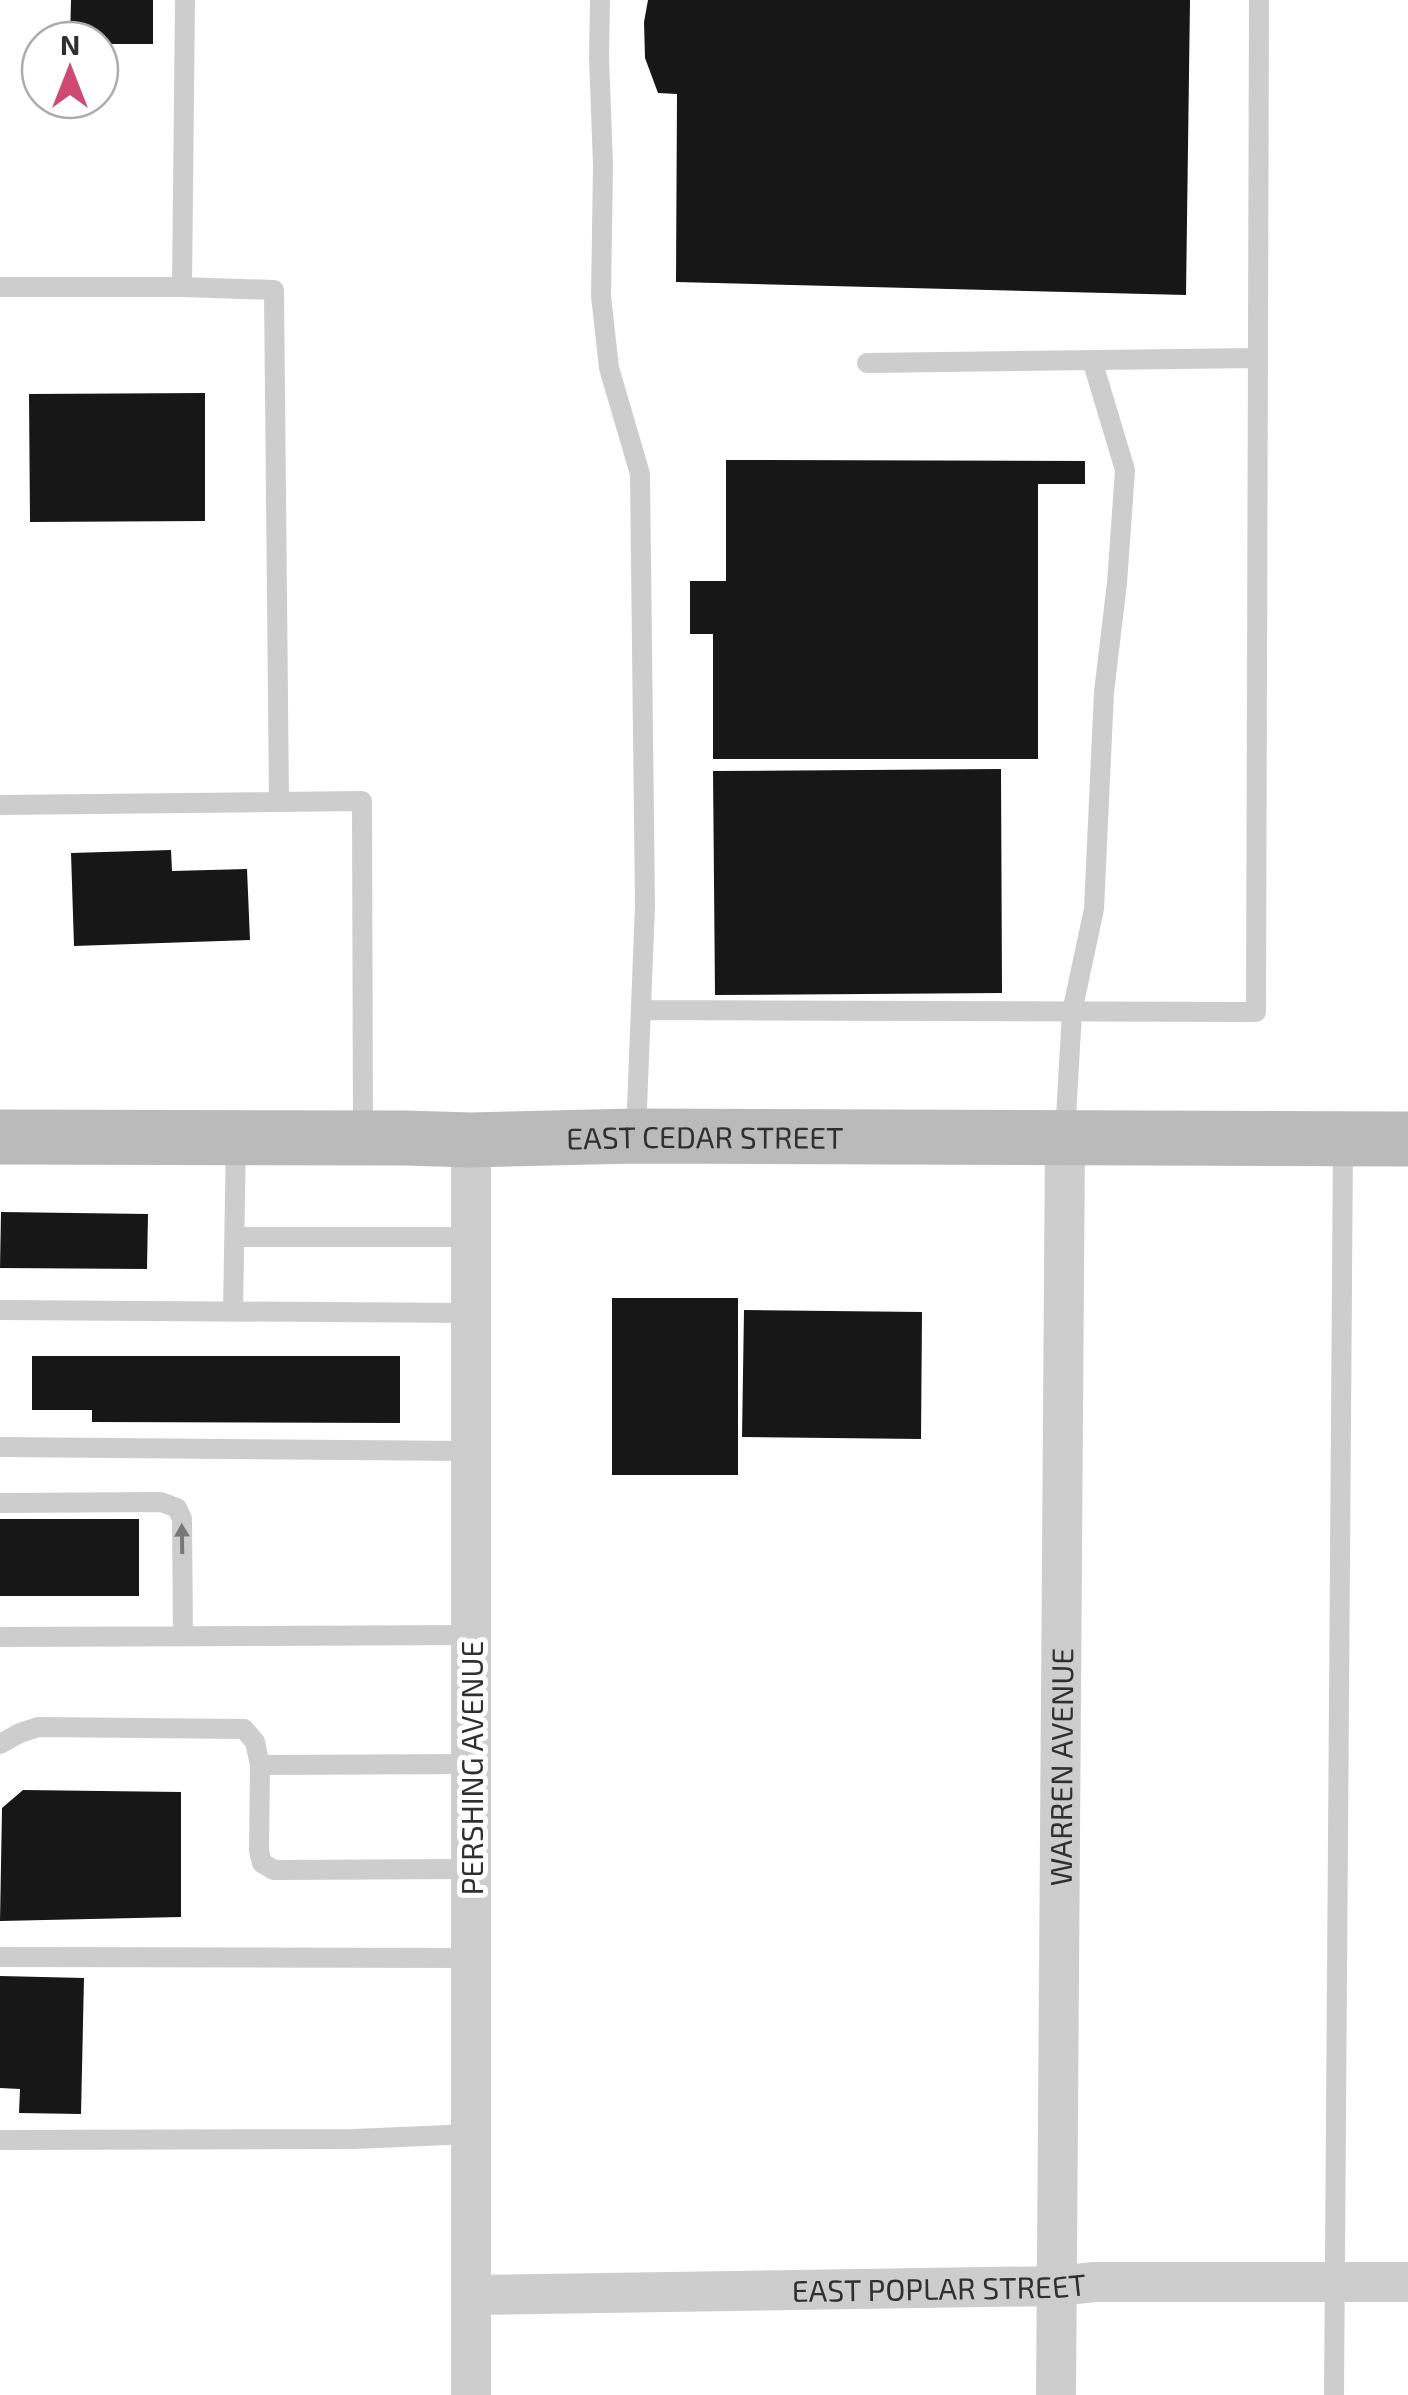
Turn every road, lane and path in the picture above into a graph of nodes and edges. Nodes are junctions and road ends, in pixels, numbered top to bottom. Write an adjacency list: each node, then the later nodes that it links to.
1 (185, 0): 5 (lane)
2 (600, 0): 11 (lane)
3 (1260, 0): 6 (lane)
4 (0, 287): 5 (lane)
5 (182, 287): 9 (lane)
6 (1258, 358): 7 (lane); 12 (lane)
7 (1092, 360): 8 (lane); 12 (lane)
8 (867, 363)
9 (280, 802): 10 (lane); 17 (lane)
10 (0, 805)
11 (642, 1010): 12 (lane); 13 (lane)
12 (1072, 1012): 16 (lane)
13 (636, 1136): 16 (street, EAST CEDAR STREET); 20 (street, EAST CEDAR STREET)
14 (0, 1137): 15 (street, EAST CEDAR STREET)
15 (236, 1138): 17 (street, EAST CEDAR STREET); 21 (lane)
16 (1065, 1138): 18 (street, EAST CEDAR STREET); 42 (street, WARREN AVENUE)
17 (363, 1139): 20 (street, EAST CEDAR STREET)
18 (1342, 1139): 19 (street, EAST CEDAR STREET); 40 (lane)
19 (1408, 1139)
20 (471, 1140): 22 (street, PERSHING AVENUE)
21 (234, 1237): 22 (lane); 24 (lane)
22 (472, 1237): 25 (street, PERSHING AVENUE)
23 (0, 1310): 24 (lane)
24 (233, 1311): 25 (lane)
25 (471, 1312): 27 (street, PERSHING AVENUE)
26 (0, 1447): 27 (lane)
27 (471, 1451): 29 (street, PERSHING AVENUE)
28 (0, 1503): 31 (lane, one-way to 28)
29 (471, 1635): 31 (lane); 33 (street, PERSHING AVENUE)
30 (0, 1636): 31 (lane)
31 (183, 1636)
32 (0, 1744): 34 (lane)
33 (471, 1764): 34 (lane); 35 (street, PERSHING AVENUE)
34 (260, 1765): 35 (lane)
35 (471, 1869): 37 (street, PERSHING AVENUE)
36 (0, 1957): 37 (lane)
37 (471, 1958): 38 (street, PERSHING AVENUE)
38 (471, 2134): 39 (lane); 43 (street, PERSHING AVENUE)
39 (0, 2140)
40 (1334, 2281): 41 (street, EAST POPLAR STREET); 42 (street, EAST POPLAR STREET); 46 (lane)
41 (1408, 2282)
42 (1057, 2286): 43 (street, EAST POPLAR STREET); 45 (street, WARREN AVENUE)
43 (471, 2295): 44 (street, PERSHING AVENUE)
44 (470, 2395)
45 (1056, 2395)
46 (1334, 2395)

